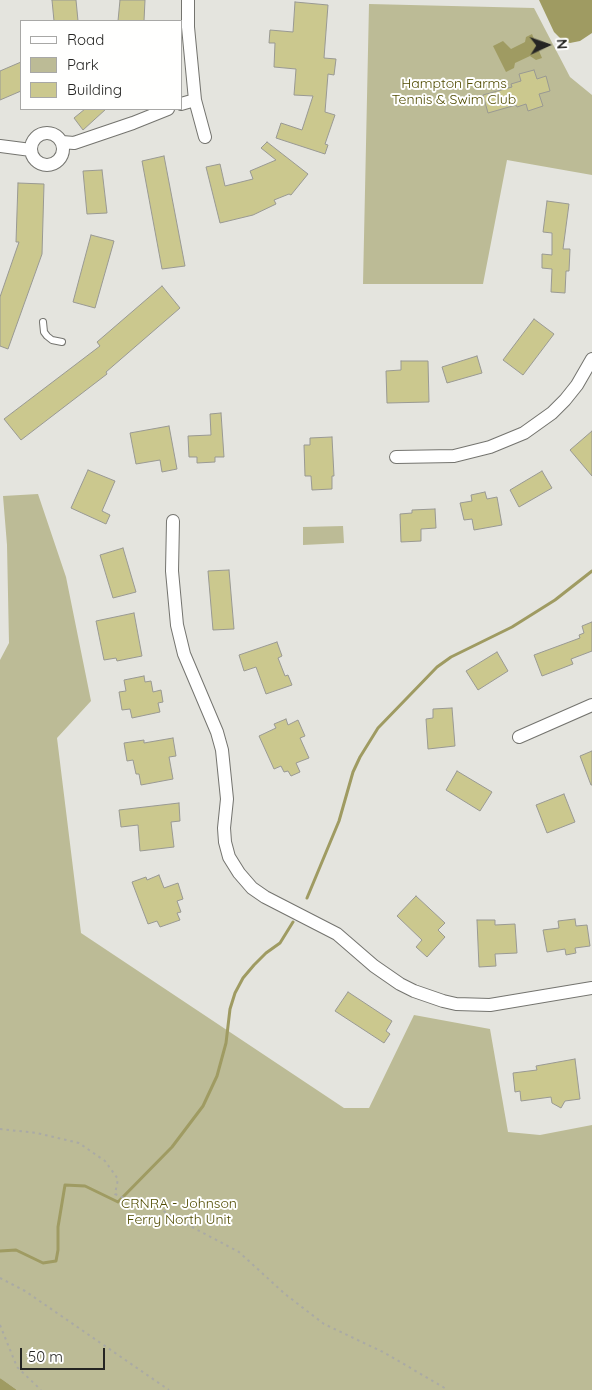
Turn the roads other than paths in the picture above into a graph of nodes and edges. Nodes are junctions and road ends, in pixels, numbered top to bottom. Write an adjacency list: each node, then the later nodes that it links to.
1 (188, 0): 2 (street)
2 (195, 100): 3 (street); 5 (street)
3 (182, 104)
4 (166, 110): 6 (street)
5 (205, 137)
6 (62, 142): 8 (street); 8 (street)
7 (0, 146): 8 (street)
8 (31, 150)
9 (43, 322): 10 (lane)
10 (62, 342)
11 (592, 359): 12 (street)
12 (396, 457)
13 (173, 521): 16 (street)
14 (592, 705): 15 (street)
15 (519, 736)
16 (592, 988)

